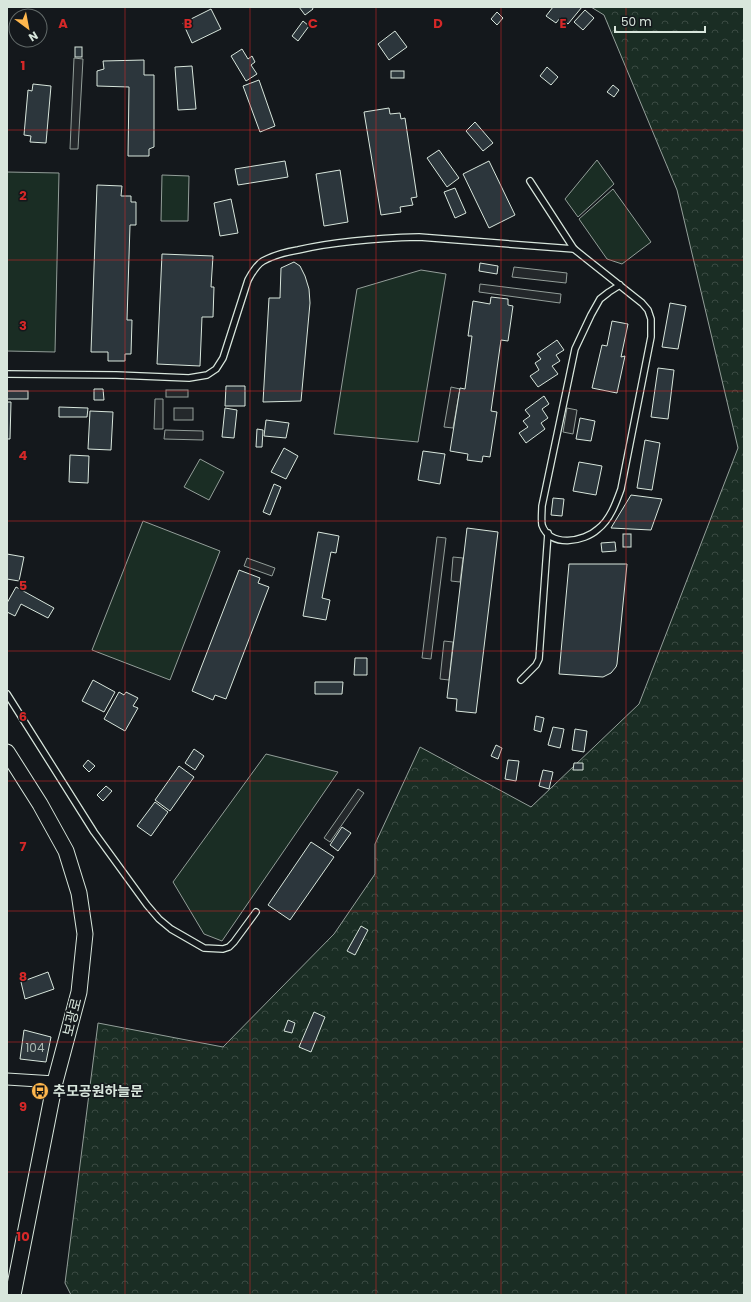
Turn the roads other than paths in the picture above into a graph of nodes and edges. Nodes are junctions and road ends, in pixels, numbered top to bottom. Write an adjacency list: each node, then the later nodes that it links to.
1 (530, 181): 2 (lane)
2 (574, 249): 3 (lane); 4 (lane)
3 (620, 285): 5 (lane); 5 (lane)
4 (7, 374)
5 (548, 533): 6 (lane)
6 (521, 680)
7 (7, 694): 9 (lane)
8 (7, 752): 11 (main road, 보광로)
9 (256, 912)
10 (7, 1079): 11 (street)
11 (55, 1082): 12 (main road, 보광로)
12 (13, 1295)

